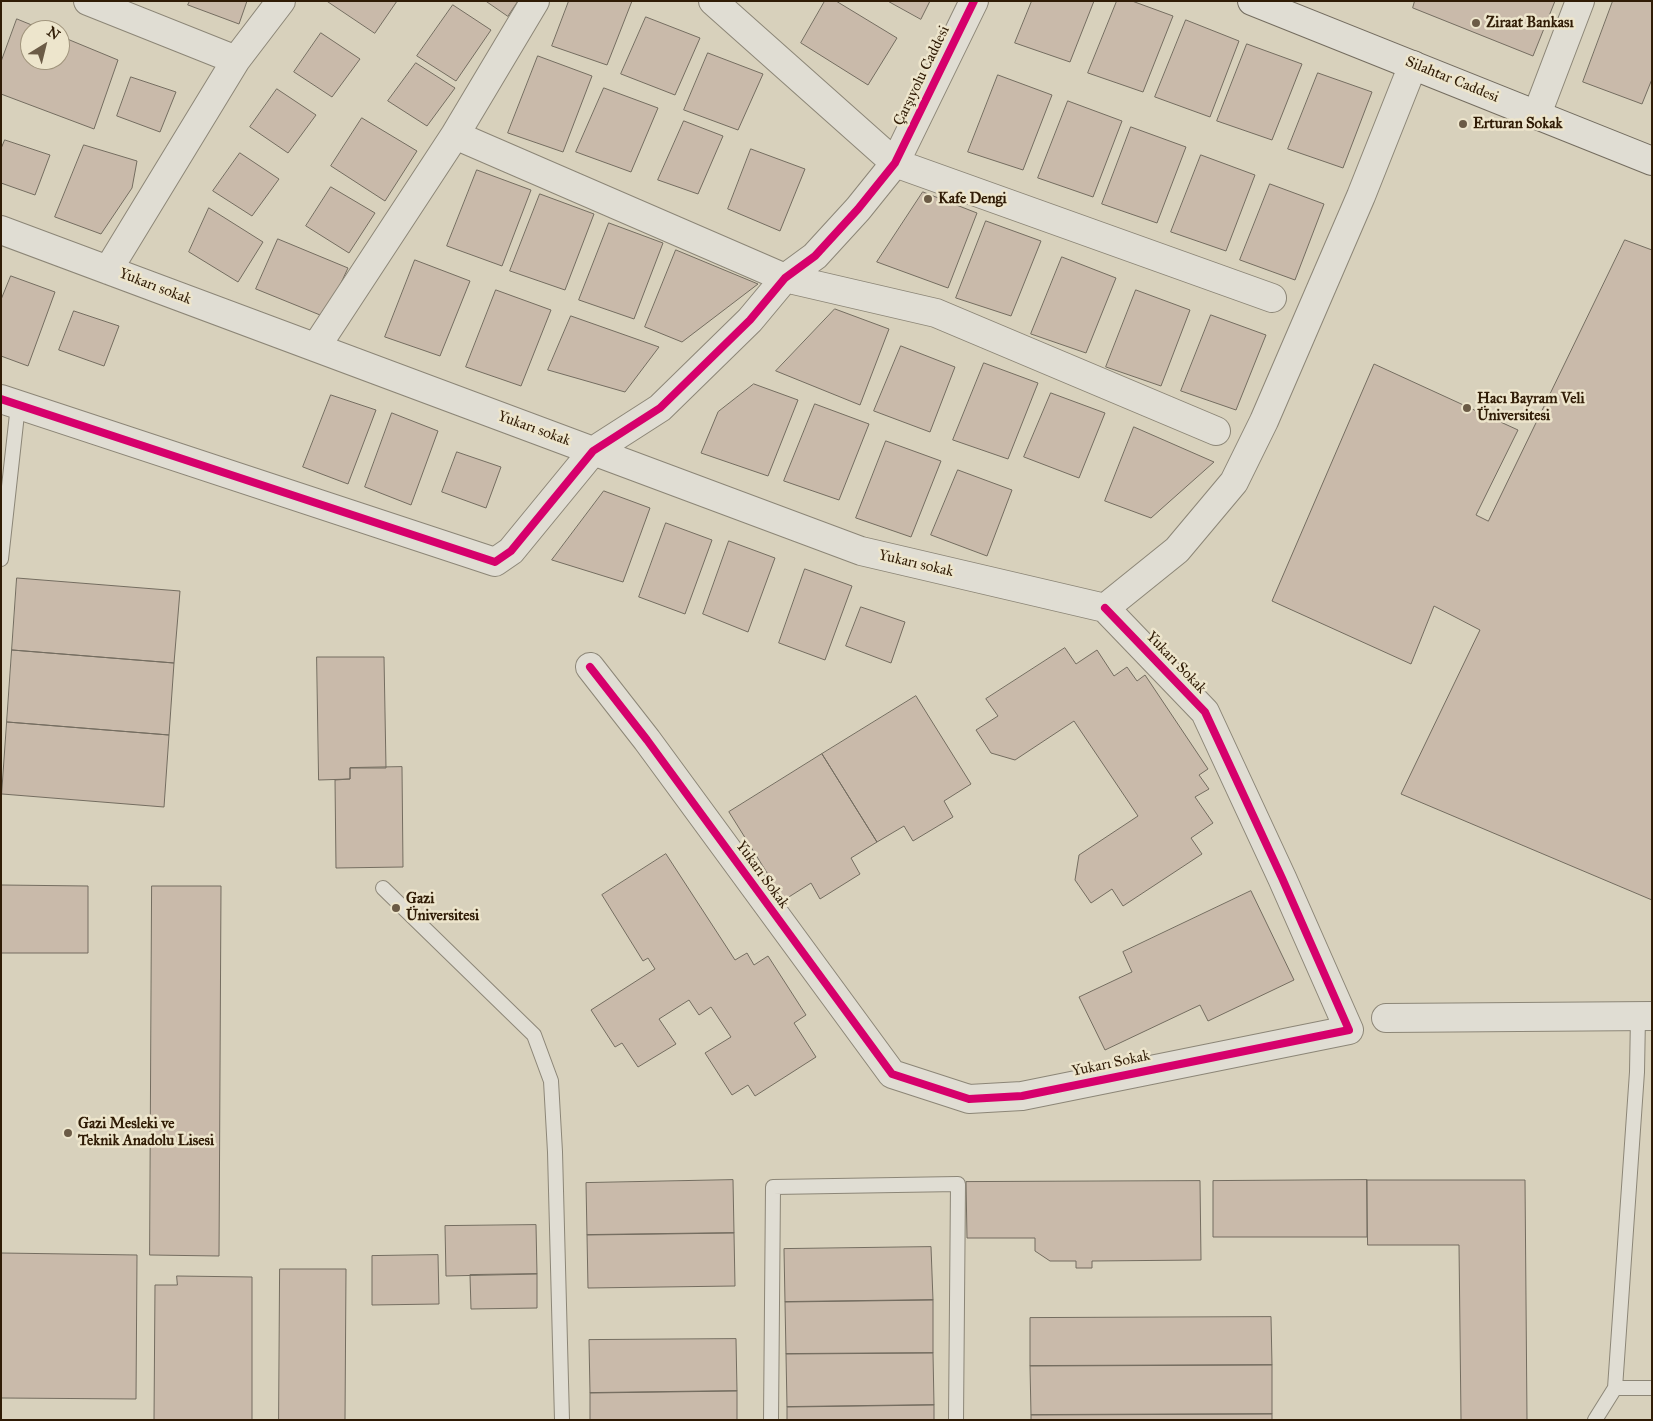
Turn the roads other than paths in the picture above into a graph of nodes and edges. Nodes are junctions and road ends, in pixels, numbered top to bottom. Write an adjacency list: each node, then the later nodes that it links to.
1 (88, 1): 9 (street)
2 (281, 1): 9 (street)
3 (535, 1): 12 (street)
4 (712, 1): 14 (street)
5 (974, 1): 14 (street, Çarşıyolu Caddesi)
6 (1252, 1): 8 (street, Silahtar Caddesi)
7 (1580, 1): 11 (street)
8 (1281, 7): 10 (street, Silahtar Caddesi)
9 (236, 60): 16 (street)
10 (1413, 65): 11 (street, Silahtar Caddesi); 24 (street)
11 (1537, 114): 13 (street, Silahtar Caddesi)
12 (455, 135): 17 (street); 19 (street)
13 (1652, 161)
14 (895, 163): 17 (street, Çarşıyolu Caddesi); 18 (street)
15 (1, 230): 16 (street, Yukarı sokak)
16 (108, 270): 19 (street, Yukarı sokak)
17 (786, 278): 21 (street); 22 (street, Çarşıyolu Caddesi)
18 (1272, 298)
19 (316, 348): 22 (street, Yukarı sokak)
20 (10, 402): 22 (street, Çarşıyolu Caddesi); 23 (lane)
21 (1216, 431)
22 (593, 451): 24 (street, Yukarı sokak)
23 (1, 559)
24 (1105, 608): 25 (street, Yukarı Sokak)
25 (590, 667)
26 (383, 888): 31 (lane)
27 (1645, 1016): 28 (street); 29 (lane)
28 (1386, 1018)
29 (1615, 1388): 30 (lane); 34 (lane)
30 (1652, 1388)
31 (562, 1420)
32 (772, 1420): 33 (lane)
33 (956, 1420)
34 (1596, 1420)

